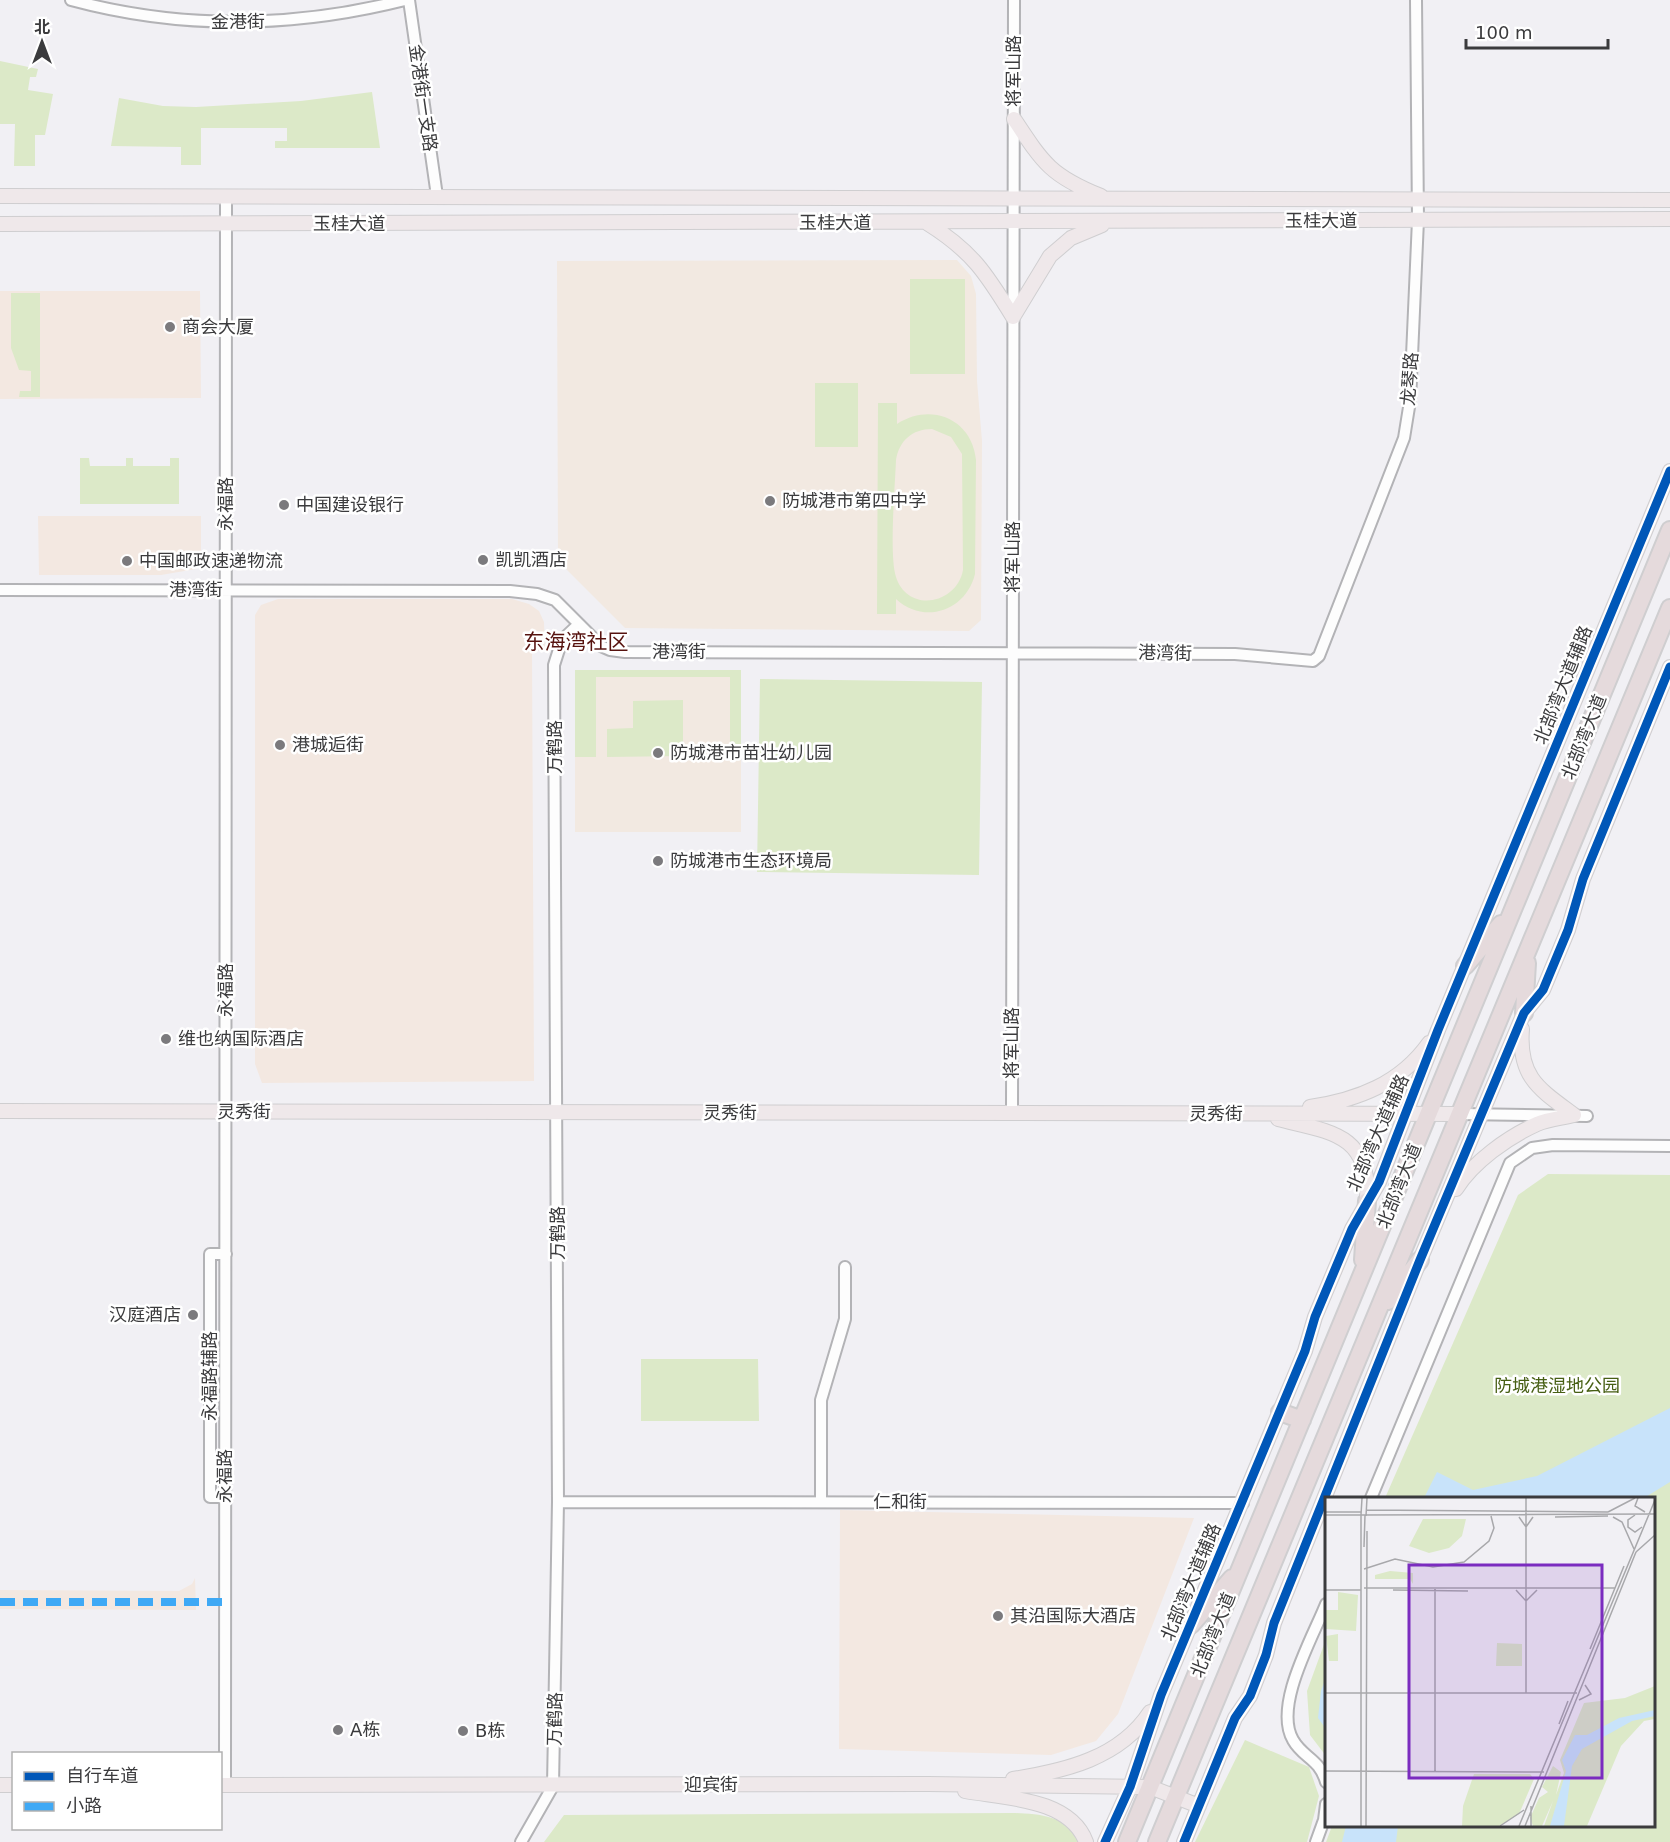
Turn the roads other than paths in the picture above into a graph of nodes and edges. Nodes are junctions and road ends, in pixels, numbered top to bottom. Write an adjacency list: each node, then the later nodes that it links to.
1 (71, 0): 2 (street, 金港街)
2 (407, 0): 8 (street, 金港街一支路)
3 (1014, 0): 5 (street, 将军山路)
4 (1416, 0): 11 (street, 龙琴路)
5 (1014, 119): 9 (street, 将军山路); 10 (main road)
6 (0, 196): 7 (main road, 玉桂大道)
7 (226, 196): 8 (main road, 玉桂大道); 19 (street, 永福路)
8 (437, 196): 9 (main road, 玉桂大道)
9 (1014, 199): 10 (main road, 玉桂大道); 15 (street, 将军山路)
10 (1108, 199): 11 (main road, 玉桂大道)
11 (1418, 200): 12 (main road, 玉桂大道); 14 (street, 龙琴路)
12 (1670, 201)
13 (1670, 219): 14 (main road, 玉桂大道)
14 (1418, 220): 16 (main road, 玉桂大道); 28 (street, 龙琴路)
15 (1014, 222): 16 (main road, 玉桂大道); 17 (main road, 玉桂大道); 20 (street, 将军山路)
16 (1110, 222): 20 (main road)
17 (927, 223): 19 (main road, 玉桂大道); 20 (main road)
18 (0, 224): 19 (main road, 玉桂大道)
19 (226, 224): 24 (street, 永福路)
20 (1013, 317): 27 (street, 将军山路)
21 (1670, 471): 32 (main road, 北部湾大道辅路)
22 (1670, 530): 30 (highway, 北部湾大道)
23 (0, 590): 24 (street, 港湾街)
24 (226, 591): 26 (street, 港湾街); 36 (street, 永福路)
25 (1670, 608): 31 (highway, 北部湾大道)
26 (579, 624): 27 (street, 港湾街); 37 (street, 万鹤路)
27 (1012, 652): 28 (street, 港湾街); 38 (street, 将军山路)
28 (1235, 654)
29 (1670, 667): 33 (main road)
30 (1512, 912): 32 (highway); 41 (highway, 北部湾大道)
31 (1528, 950): 33 (highway); 42 (highway, 北部湾大道)
32 (1465, 966): 34 (main road, 北部湾大道辅路)
33 (1524, 1013): 43 (main road); 44 (main road)
34 (1437, 1030): 39 (main road); 40 (main road, 北部湾大道辅路)
35 (0, 1111): 36 (main road, 灵秀街)
36 (226, 1111): 37 (main road, 灵秀街); 48 (street, 永福路)
37 (557, 1112): 38 (main road, 灵秀街); 57 (street, 万鹤路)
38 (1012, 1113): 39 (main road, 灵秀街)
39 (1257, 1114): 40 (main road, 灵秀街); 46 (main road)
40 (1407, 1114): 41 (main road, 灵秀街); 46 (main road, 北部湾大道辅路)
41 (1428, 1114): 42 (main road, 灵秀街); 51 (highway, 北部湾大道)
42 (1460, 1114): 43 (street); 52 (highway, 北部湾大道)
43 (1482, 1114): 44 (street); 47 (main road)
44 (1581, 1115): 47 (main road)
45 (1670, 1146): 56 (street)
46 (1367, 1201): 51 (highway); 53 (main road, 北部湾大道辅路)
47 (1441, 1211): 49 (main road)
48 (225, 1254): 55 (street, 永福路); 55 (street, 永福路辅路)
49 (1420, 1260): 52 (highway); 72 (main road)
50 (844, 1267): 58 (street)
51 (1362, 1273): 54 (highway, 北部湾大道)
52 (1376, 1316): 71 (highway, 北部湾大道)
53 (1280, 1412): 54 (highway); 59 (main road, 北部湾大道辅路)
54 (1302, 1420): 60 (highway, 北部湾大道)
55 (225, 1497): 66 (street, 永福路)
56 (1371, 1497)
57 (558, 1502): 58 (street, 仁和街); 68 (street, 万鹤路)
58 (821, 1502): 59 (street, 仁和街)
59 (1242, 1503): 62 (main road, 北部湾大道辅路)
60 (1240, 1568): 62 (highway); 70 (highway, 北部湾大道)
61 (1325, 1606): 64 (street)
62 (1191, 1624): 63 (main road, 北部湾大道辅路)
63 (1161, 1695): 67 (main road); 69 (main road, 北部湾大道辅路)
64 (1325, 1778)
65 (928, 1784): 67 (main road, 迎宾街); 68 (main road, 迎宾街); 75 (main road)
66 (223, 1785): 68 (main road, 迎宾街)
67 (970, 1785): 69 (main road, 迎宾街)
68 (554, 1786): 74 (street, 万鹤路)
69 (1130, 1787): 70 (main road, 迎宾街); 76 (main road, 北部湾大道辅路)
70 (1150, 1787): 71 (main road, 迎宾街); 77 (highway, 北部湾大道)
71 (1176, 1797): 72 (main road, 迎宾街); 78 (highway, 北部湾大道)
72 (1199, 1806): 79 (main road)
73 (1325, 1812): 80 (street)
74 (521, 1842)
75 (1086, 1842)
76 (1105, 1842)
77 (1127, 1842)
78 (1157, 1842)
79 (1184, 1842)
80 (1316, 1842)

